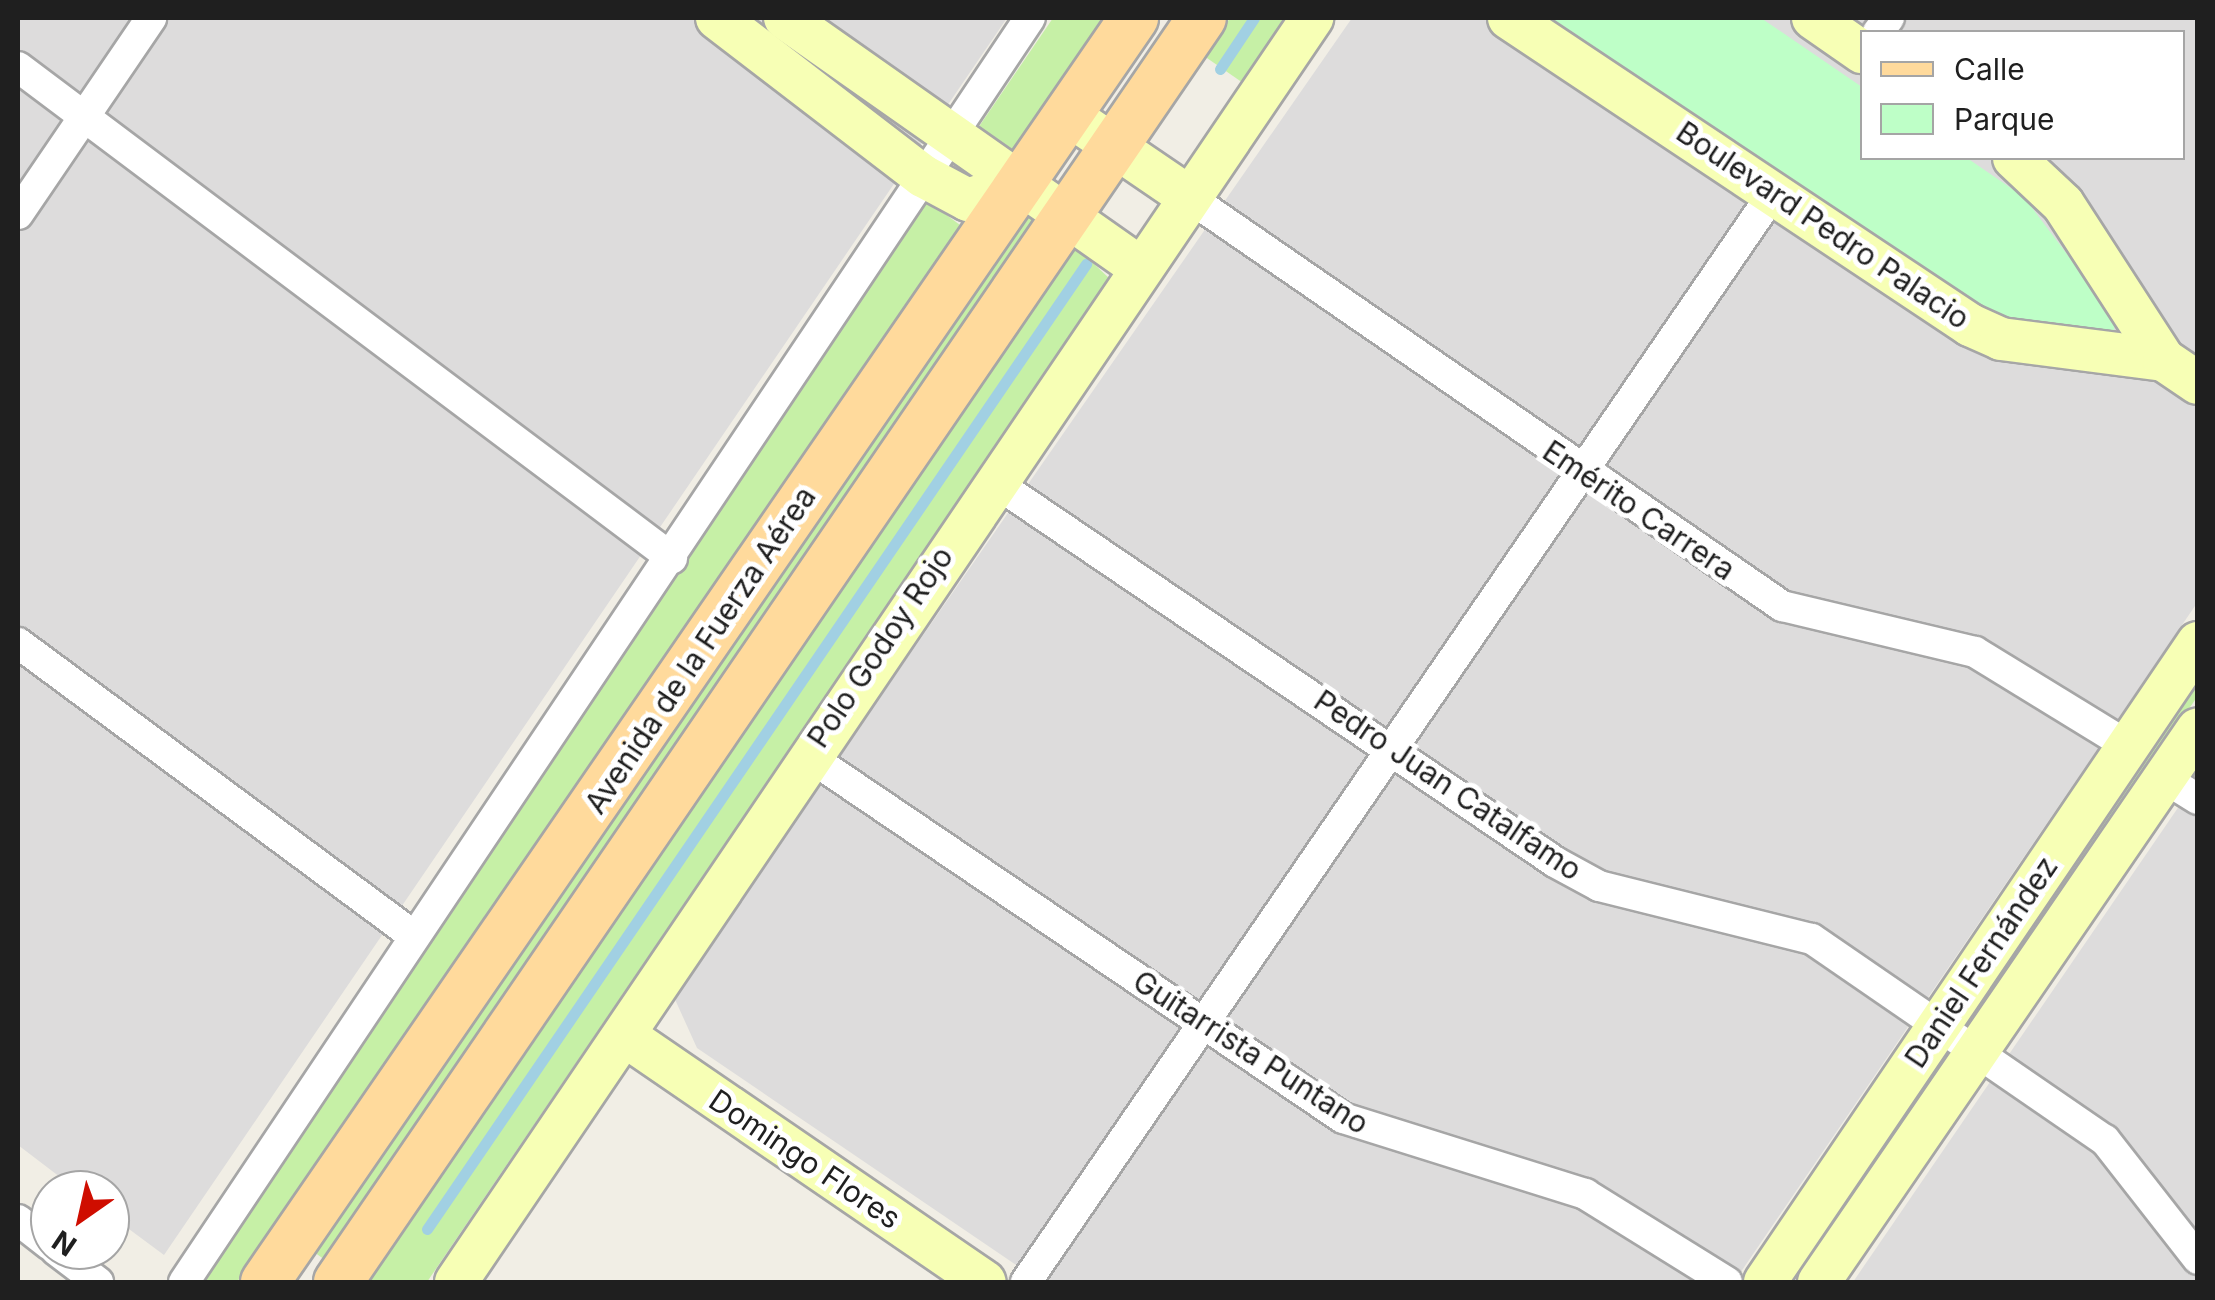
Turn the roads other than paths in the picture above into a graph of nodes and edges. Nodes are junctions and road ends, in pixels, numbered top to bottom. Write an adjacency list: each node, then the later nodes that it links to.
1 (151, 18): 13 (street)
2 (717, 18): 17 (street)
3 (785, 18): 14 (street)
4 (1030, 18): 14 (street)
5 (1134, 18): 12 (main road, Avenida de la Fuerza Aérea)
6 (1202, 18): 15 (main road, Avenida de la Fuerza Aérea)
7 (1312, 18): 20 (street, Polo Godoy Rojo)
8 (1509, 18): 19 (street, Boulevard Pedro Palacio)
9 (1813, 18): 10 (street)
10 (1860, 51)
11 (18, 67): 13 (street)
12 (1068, 114): 15 (street); 18 (main road, Avenida de la Fuerza Aérea)
13 (84, 118): 21 (street); 27 (street)
14 (948, 134): 17 (street); 18 (street)
15 (1116, 145): 20 (street); 22 (main road, Avenida de la Fuerza Aérea)
16 (2016, 160): 24 (street, Boulevard Pedro Palacio)
17 (923, 176): 18 (street); 27 (street)
18 (1021, 182): 22 (street); 42 (main road, Avenida de la Fuerza Aérea)
19 (1774, 192): 24 (street, Boulevard Pedro Palacio); 25 (street)
20 (1187, 196): 23 (street, Polo Godoy Rojo); 25 (street, Emérito Carrera)
21 (18, 214)
22 (1069, 216): 23 (street); 43 (main road, Avenida de la Fuerza Aérea)
23 (1138, 266): 26 (street, Polo Godoy Rojo)
24 (2181, 372)
25 (1582, 472): 31 (street, Emérito Carrera); 32 (street)
26 (993, 480): 32 (street, Pedro Juan Catalfamo); 33 (street, Polo Godoy Rojo)
27 (672, 558): 35 (street)
28 (2198, 642): 31 (street, Daniel Fernández)
29 (18, 643): 35 (street)
30 (2198, 729): 34 (street, Daniel Fernández)
31 (2127, 745): 37 (street, Daniel Fernández)
32 (1393, 748): 36 (street); 37 (street, Pedro Juan Catalfamo)
33 (807, 756): 36 (street, Guitarrista Puntano); 38 (street, Polo Godoy Rojo)
34 (2181, 789): 39 (street, Daniel Fernández)
35 (412, 935): 41 (street)
36 (1202, 1024): 46 (street); 47 (street, Guitarrista Puntano)
37 (1938, 1024): 39 (street, Pedro Juan Catalfamo); 48 (street, Daniel Fernández)
38 (624, 1035): 44 (street, Polo Godoy Rojo); 45 (street, Domingo Flores)
39 (1977, 1050): 40 (street, Pedro Juan Catalfamo); 49 (street, Daniel Fernández)
40 (2198, 1260)
41 (184, 1282)
42 (266, 1282)
43 (338, 1282)
44 (456, 1282)
45 (985, 1282)
46 (1026, 1282)
47 (1727, 1282)
48 (1764, 1282)
49 (1819, 1282)

